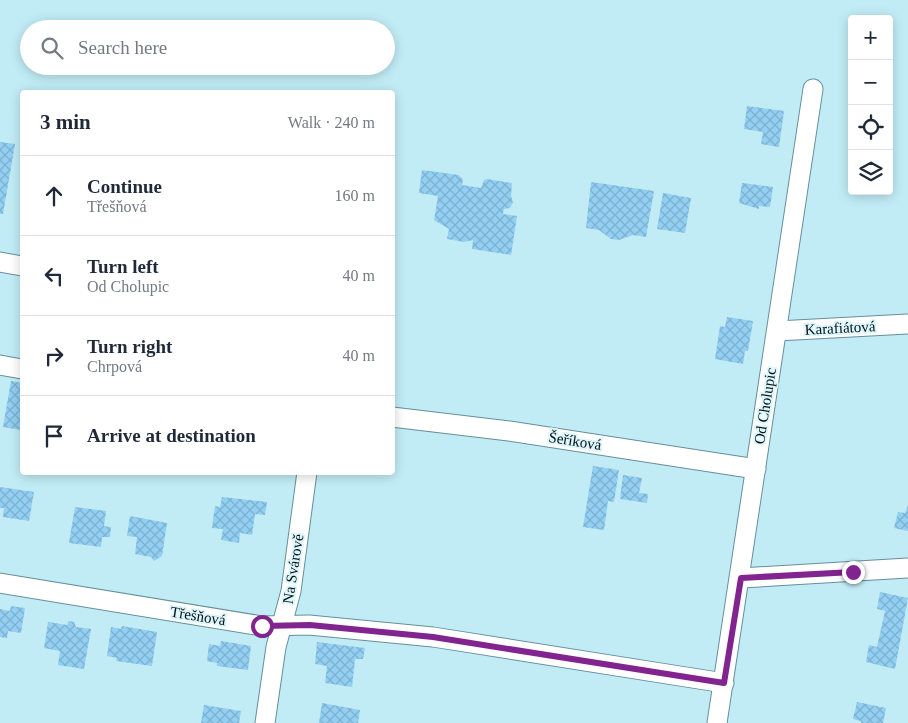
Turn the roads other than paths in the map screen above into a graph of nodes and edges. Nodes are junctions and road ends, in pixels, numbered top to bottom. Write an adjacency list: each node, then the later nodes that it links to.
1 (813, 89): 5 (street, Od Cholupic)
2 (0, 262): 3 (street)
3 (20, 266)
4 (906, 325): 5 (street, Karafiátová)
5 (777, 331): 9 (street, Od Cholupic)
6 (0, 365): 7 (street)
7 (20, 369)
8 (395, 417): 9 (street, Šeříková)
9 (756, 469): 12 (street, Od Cholupic)
10 (307, 475): 14 (street, Na Svárově)
11 (908, 568): 12 (street)
12 (741, 578): 15 (street, Od Cholupic)
13 (0, 583): 14 (street, Třešňová)
14 (283, 624): 15 (street, Třešňová); 16 (street, Na Svárově)
15 (724, 683): 17 (street, Od Cholupic)
16 (265, 723)
17 (718, 723)

